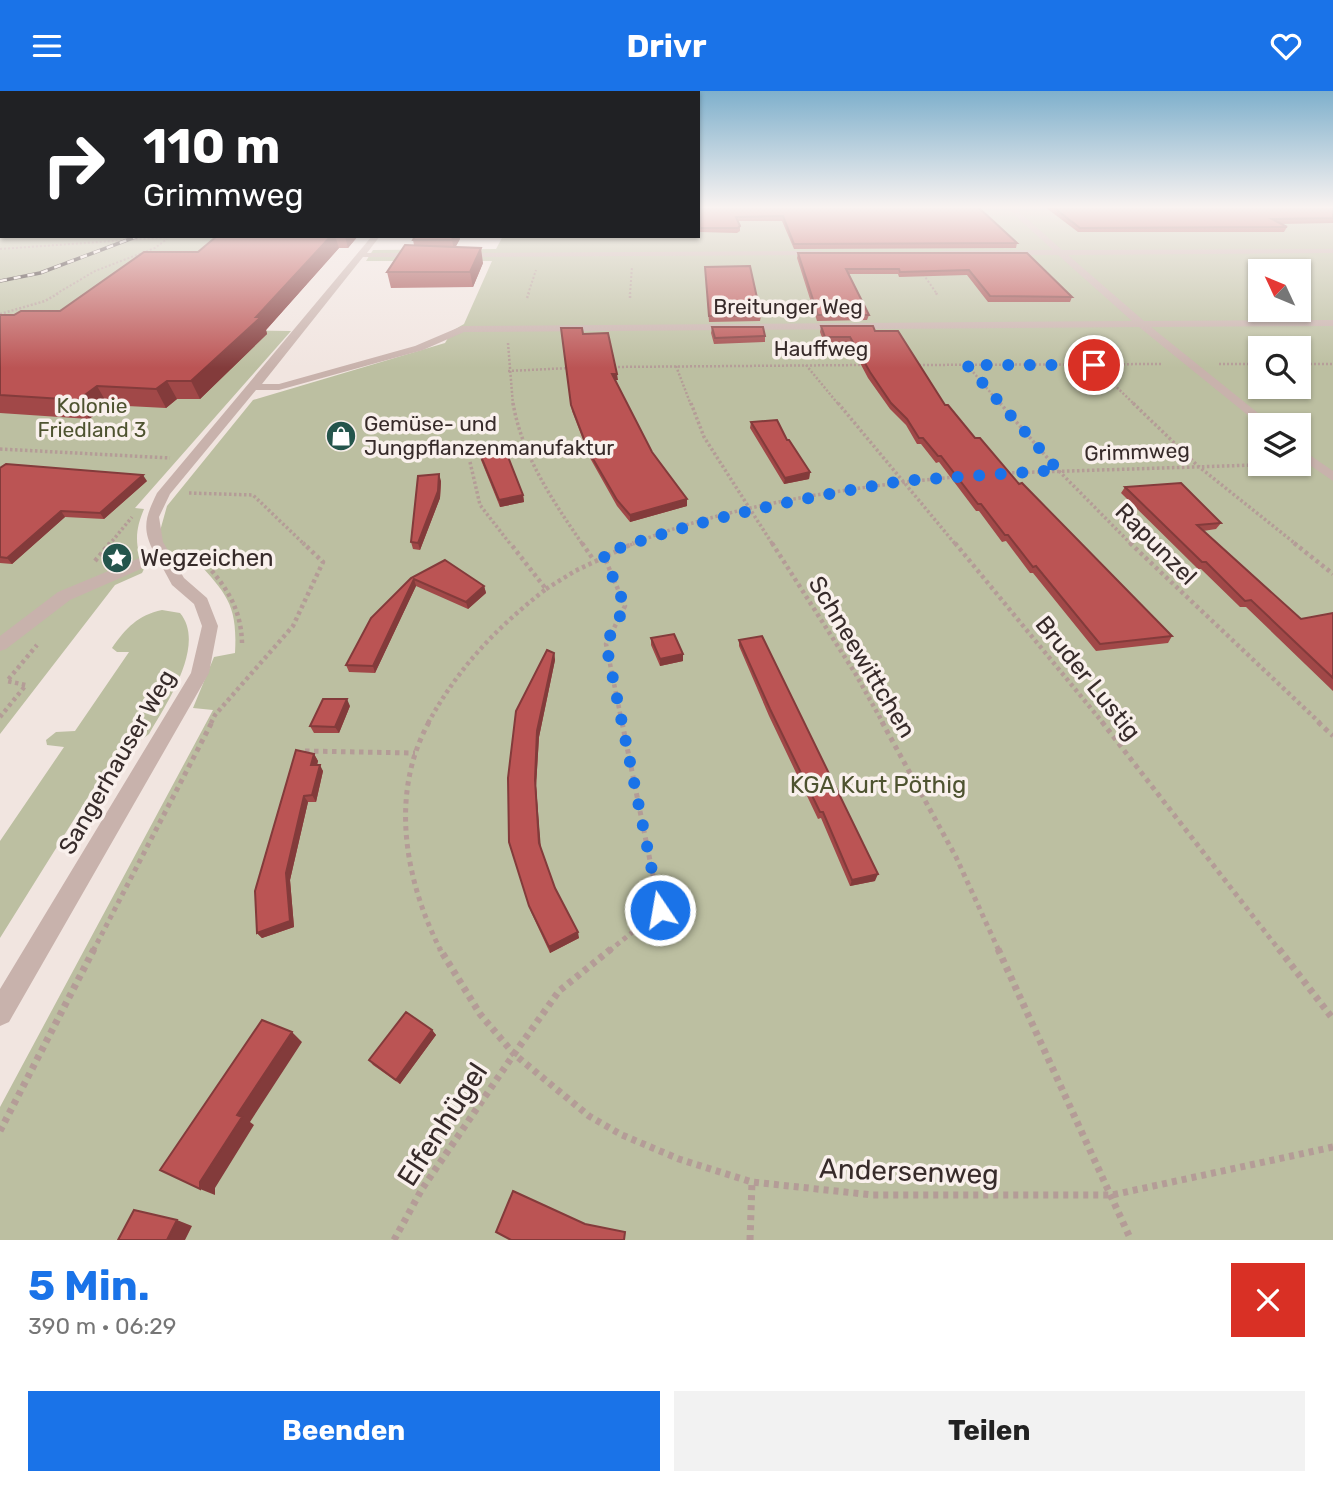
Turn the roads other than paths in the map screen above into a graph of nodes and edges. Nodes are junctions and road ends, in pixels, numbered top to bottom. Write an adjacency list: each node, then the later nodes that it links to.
1 (355, 261): 5 (street, Sangerhauser Weg)
2 (1069, 261): 4 (street)
3 (1333, 323): 4 (street, Breitunger Weg)
4 (1142, 325): 5 (street, Breitunger Weg); 6 (street)
5 (253, 387): 9 (street, Sangerhauser Weg)
6 (1252, 413)
7 (1311, 461): 8 (street)
8 (1333, 477)
9 (169, 553): 10 (street); 11 (street, Sangerhauser Weg)
10 (0, 645)
11 (0, 1013)

